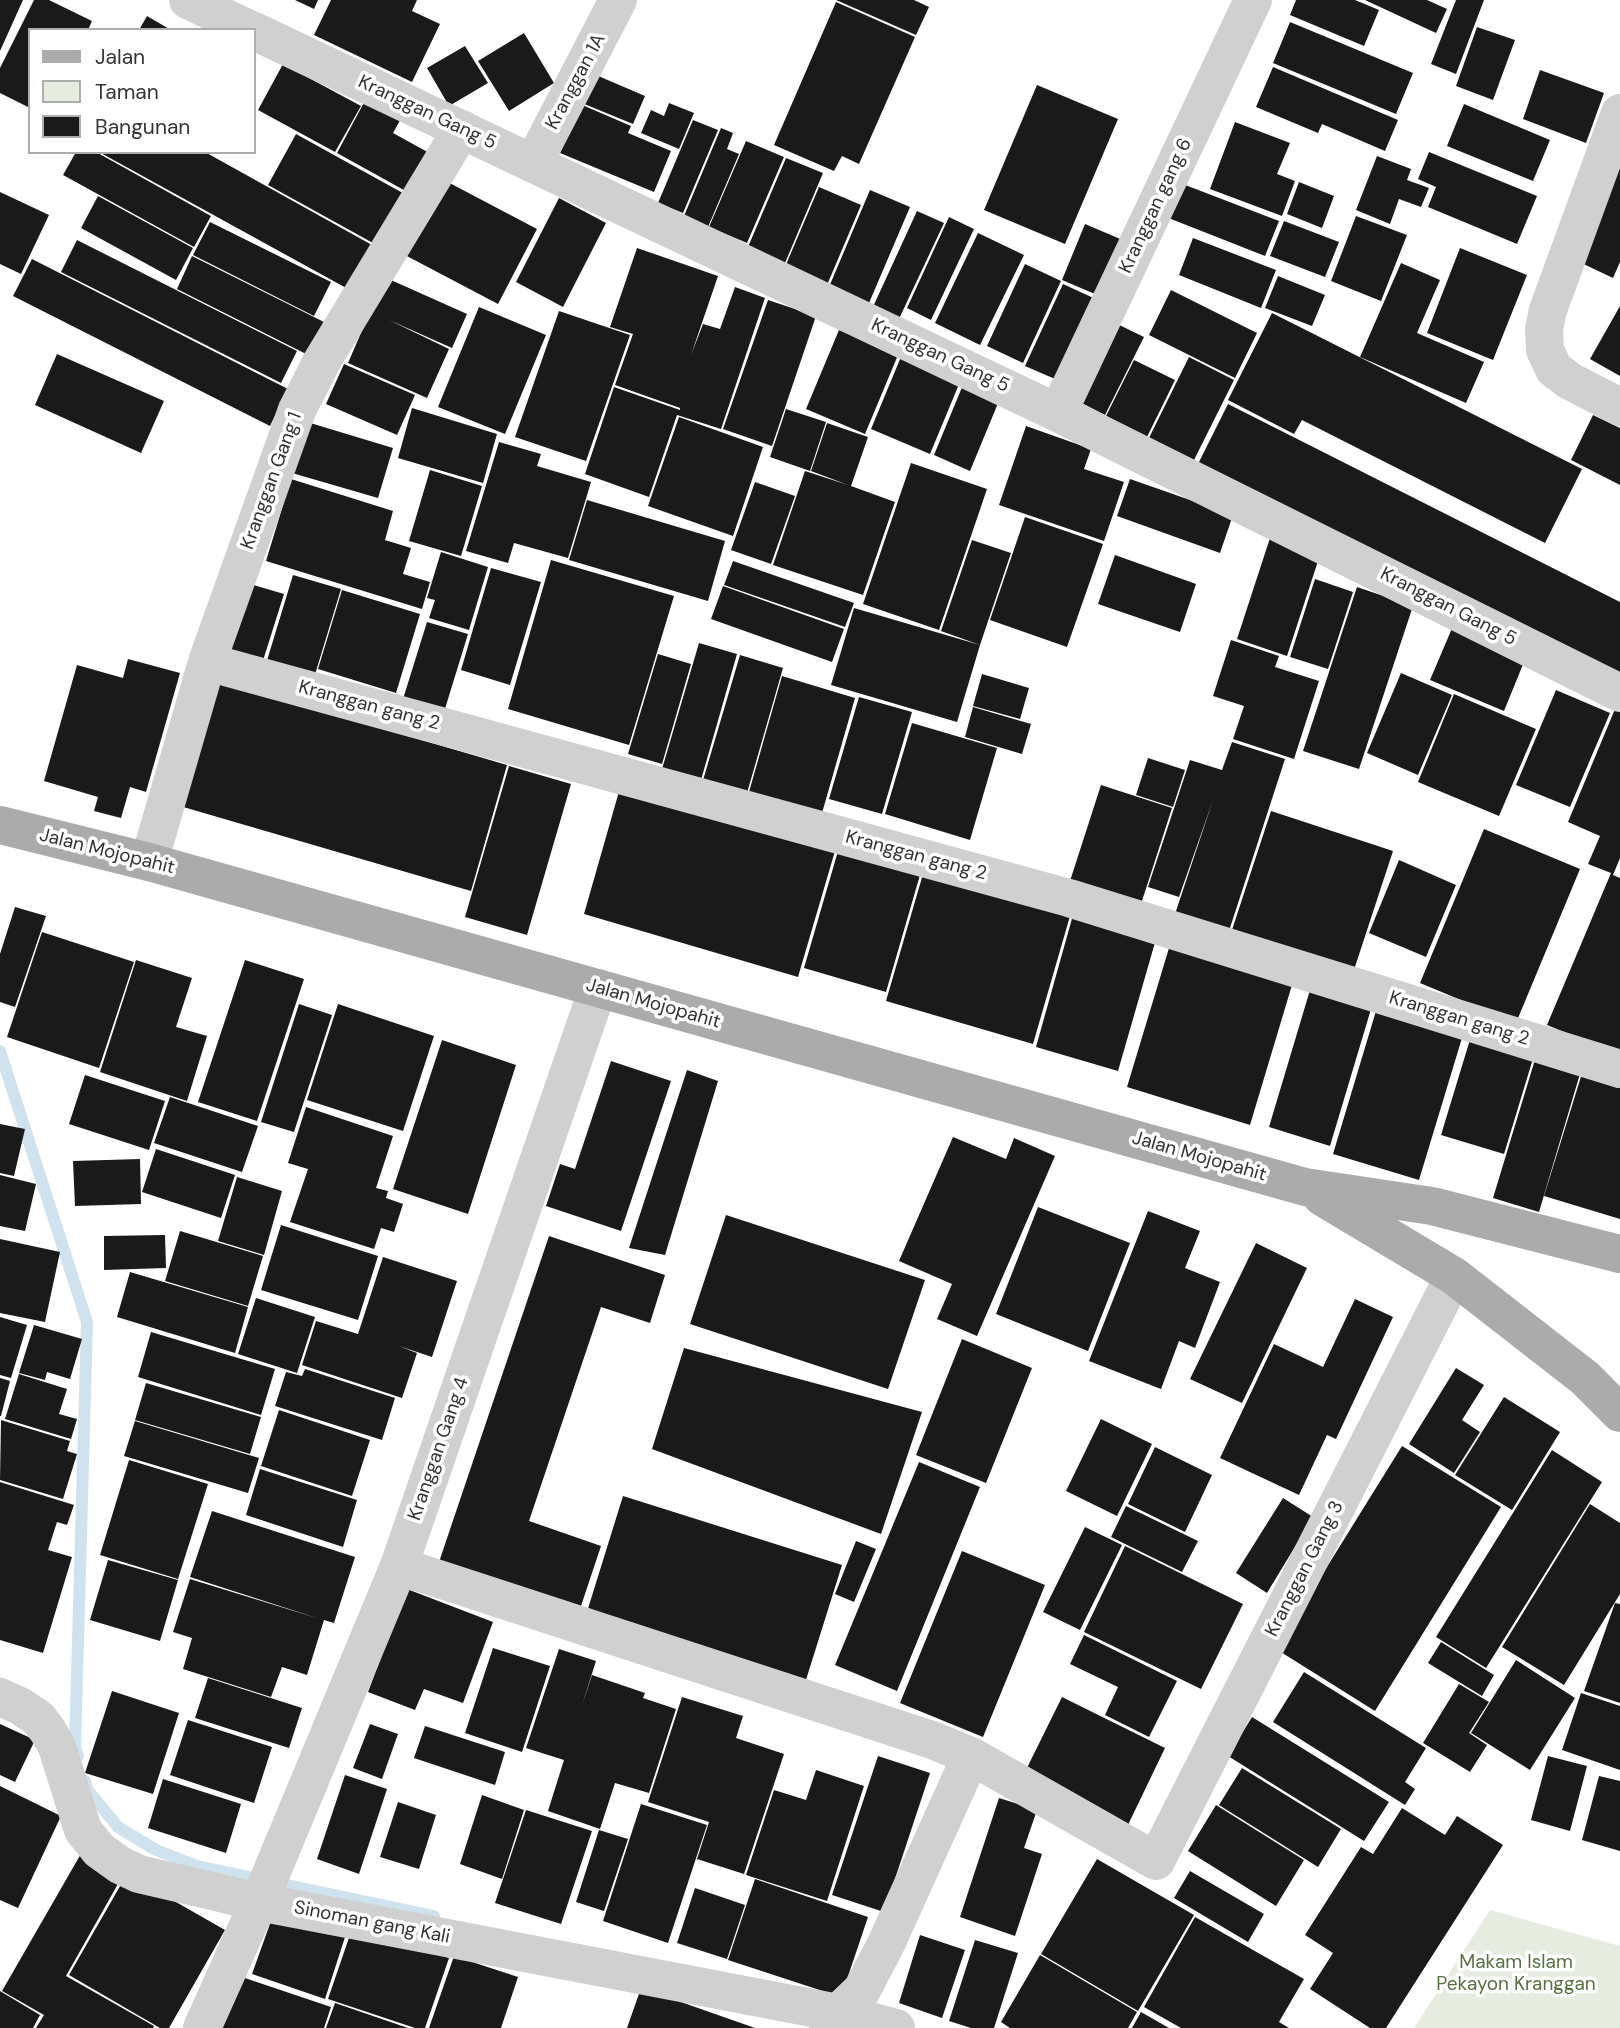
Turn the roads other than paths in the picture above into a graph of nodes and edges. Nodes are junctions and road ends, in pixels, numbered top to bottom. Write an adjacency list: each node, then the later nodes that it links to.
1 (188, 0): 4 (street, Kranggan Gang 5)
2 (618, 0): 8 (street, Kranggan 1A)
3 (1253, 0): 10 (street, Kranggan gang 6)
4 (249, 28)
5 (256, 31): 7 (street, Kranggan Gang 5)
6 (1620, 113): 9 (street)
7 (461, 129): 8 (street, Kranggan Gang 5); 11 (street, Kranggan Gang 1)
8 (533, 164): 10 (street, Kranggan Gang 5)
9 (1620, 407)
10 (1058, 413): 12 (street, Kranggan Gang 5)
11 (207, 662): 14 (street, Kranggan Gang 1); 16 (street, Kranggan gang 2)
12 (1620, 694)
13 (0, 825): 14 (main road, Jalan Mojopahit)
14 (149, 862): 15 (main road, Jalan Mojopahit)
15 (598, 988): 17 (main road, Jalan Mojopahit); 21 (street, Kranggan Gang 4)
16 (1620, 1069)
17 (1305, 1187): 18 (main road, Jalan Mojopahit); 19 (main road, Jalan Mojopahit)
18 (1620, 1254)
19 (1454, 1276): 20 (main road, Jalan Mojopahit); 23 (street, Kranggan Gang 3)
20 (1620, 1413)
21 (399, 1566): 23 (street); 24 (street, Kranggan Gang 4)
22 (0, 1697): 24 (street, Sinoman gang Kali)
23 (971, 1756): 25 (street)
24 (259, 1902): 25 (street, Sinoman gang Kali); 26 (street, Kranggan Gang 4)
25 (843, 2010): 27 (street, Sinoman gang Kali)
26 (202, 2028)
27 (896, 2028)

